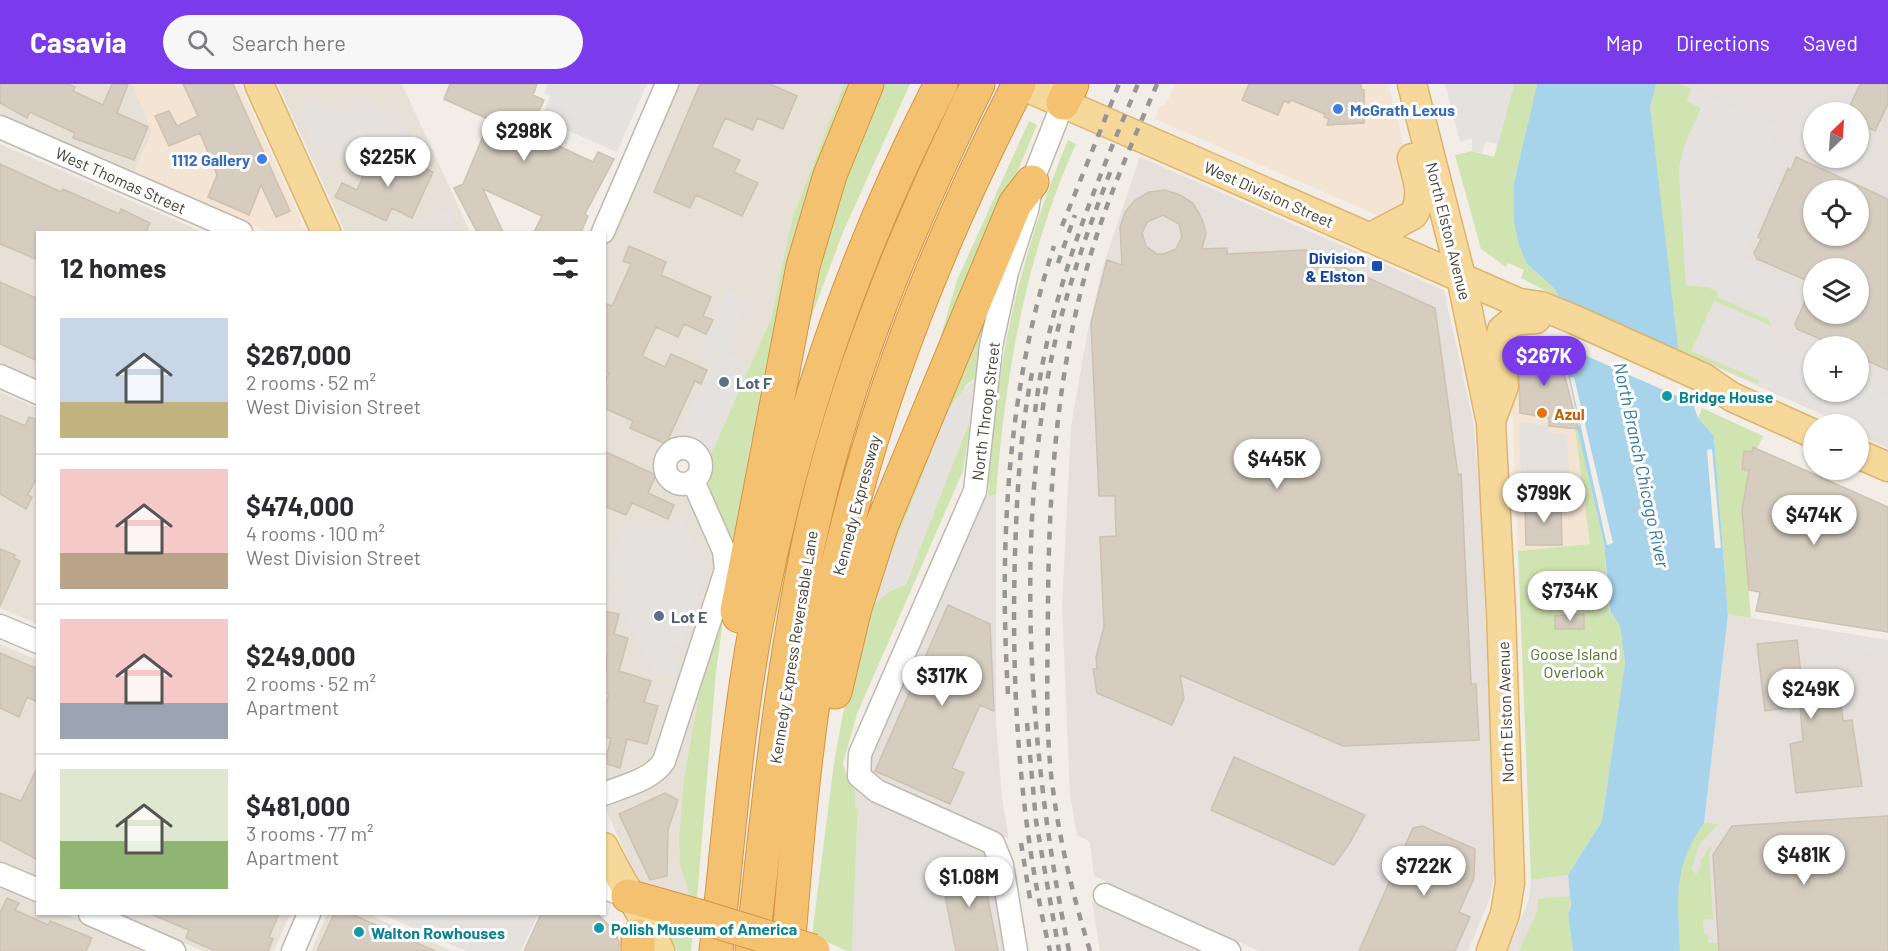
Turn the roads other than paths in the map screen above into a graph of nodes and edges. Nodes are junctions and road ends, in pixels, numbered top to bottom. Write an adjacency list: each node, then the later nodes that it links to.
1 (259, 84): 13 (main road)
2 (667, 84): 14 (street)
3 (867, 84): 27 (highway)
4 (941, 84): 27 (highway)
5 (978, 84): 41 (highway, Kennedy Express Reversable Lane)
6 (1019, 84): 8 (main road, West Division Street); 30 (highway, Kennedy Expressway)
7 (1412, 84): 9 (main road, North Elston Avenue)
8 (1067, 94): 11 (street, North Throop Street); 15 (main road, West Division Street)
9 (1421, 119): 15 (main road); 16 (main road, North Elston Avenue)
10 (0, 127): 12 (street, West Thomas Street)
11 (1032, 182): 30 (highway); 44 (street, North Throop Street)
12 (239, 231)
13 (326, 231)
14 (603, 231)
15 (1369, 238): 16 (main road, West Division Street)
16 (1461, 278): 17 (main road, West Division Street); 20 (main road, North Elston Avenue)
17 (1528, 311): 20 (main road); 21 (main road, West Division Street)
18 (0, 376): 19 (street)
19 (36, 392)
20 (1491, 423): 46 (main road, North Elston Avenue)
21 (1803, 429)
22 (1869, 458): 23 (main road)
23 (1888, 466)
24 (693, 481): 28 (street)
25 (0, 626): 26 (street)
26 (36, 641)
27 (752, 648): 40 (highway)
28 (606, 793)
29 (606, 854): 33 (main road)
30 (795, 858): 42 (highway, Kennedy Expressway)
31 (0, 874): 32 (street)
32 (36, 889)
33 (616, 892): 37 (main road); 43 (highway, bridge)
34 (1105, 895): 45 (street)
35 (92, 915): 38 (street)
36 (309, 915): 39 (street)
37 (645, 947)
38 (174, 951)
39 (293, 951)
40 (716, 951)
41 (752, 951)
42 (788, 951)
43 (813, 951)
44 (1016, 951)
45 (1229, 951)
46 (1491, 951)

